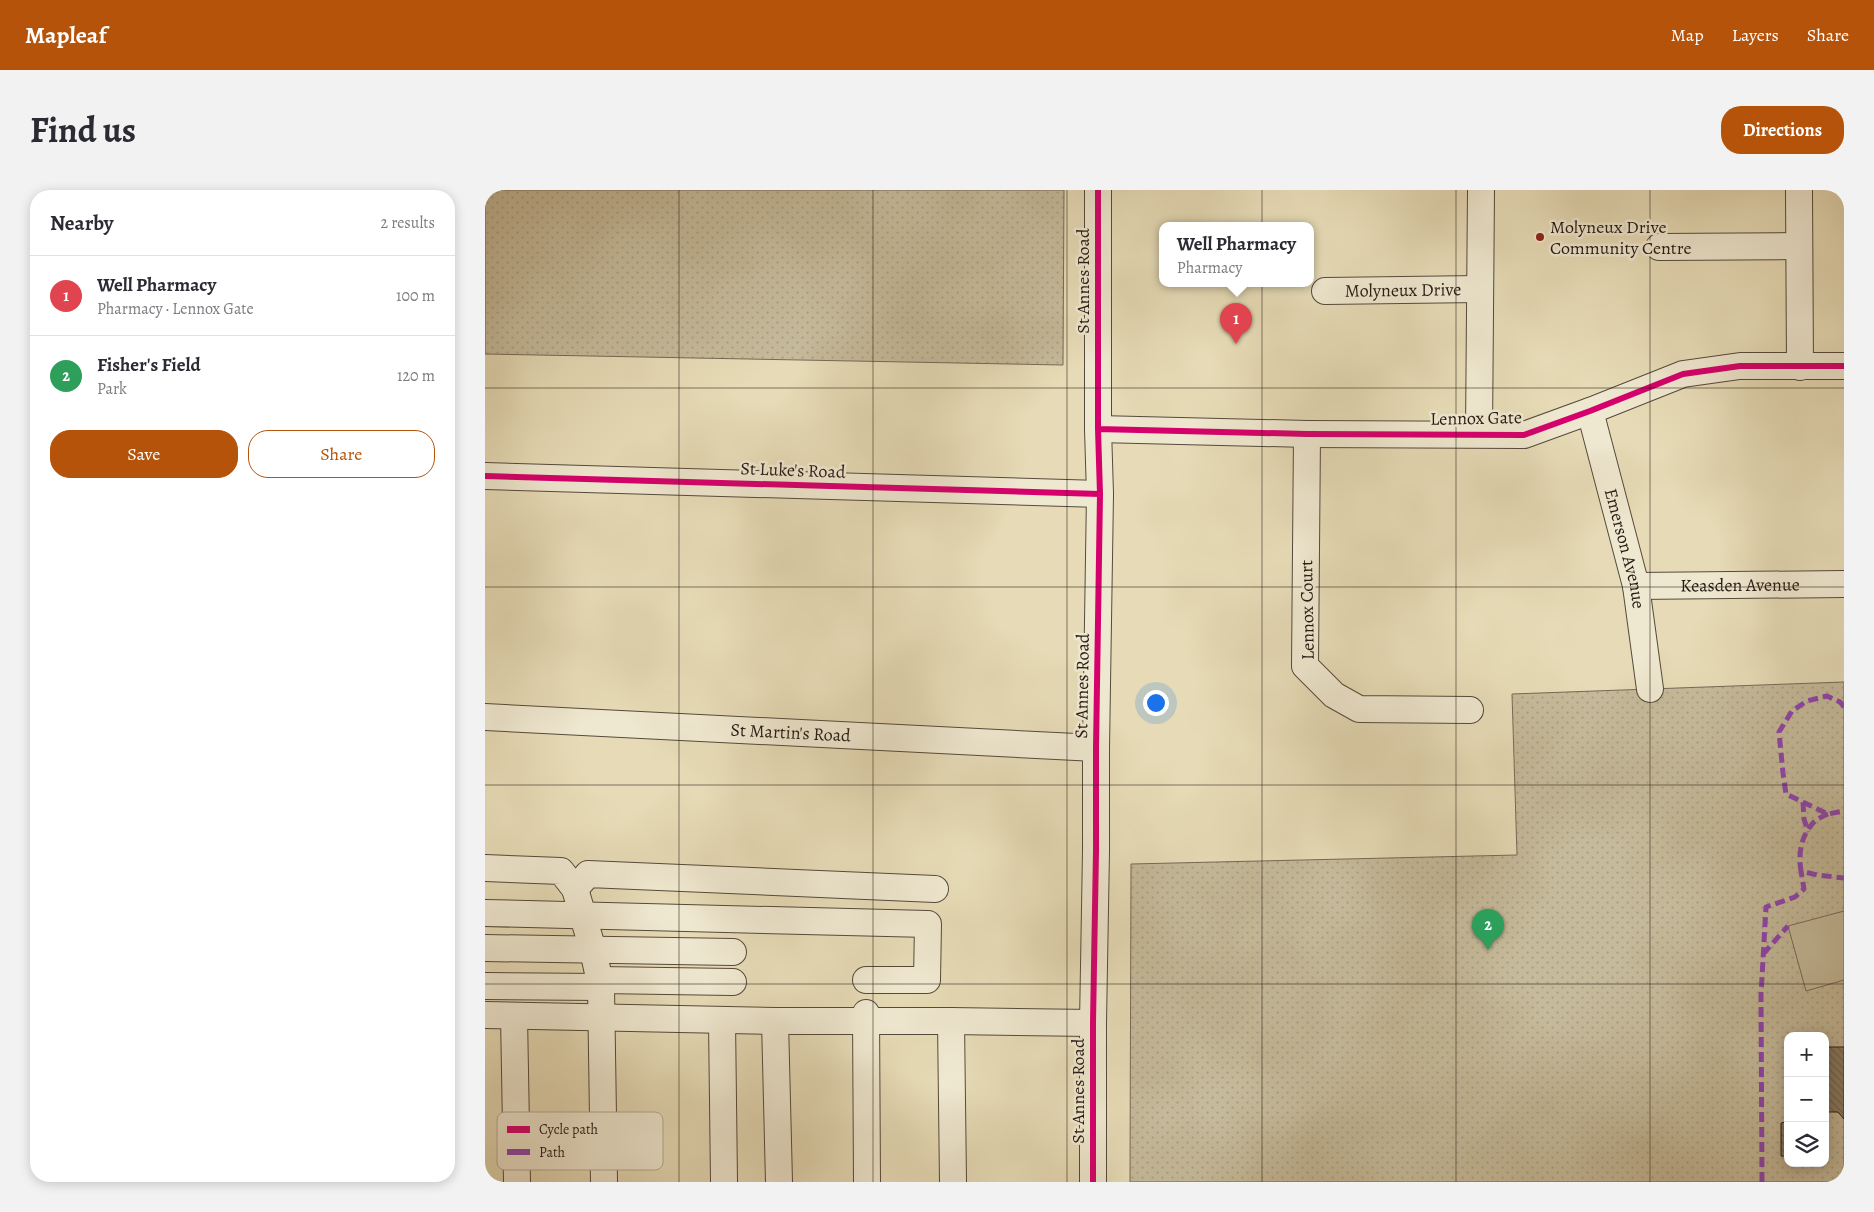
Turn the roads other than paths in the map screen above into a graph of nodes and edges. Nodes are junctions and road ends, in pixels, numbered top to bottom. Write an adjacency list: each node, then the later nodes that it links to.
1 (1099, 190): 11 (street, St Annes Road)
2 (1481, 190): 6 (street, Molyneux Drive)
3 (1799, 190): 4 (street)
4 (1799, 246): 5 (street); 8 (street)
5 (1659, 247)
6 (1480, 289): 7 (street, Molyneux Drive); 13 (street, Molyneux Drive)
7 (1325, 291)
8 (1799, 366): 9 (street, Lennox Gate); 10 (street, Lennox Gate)
9 (1844, 366)
10 (1590, 411): 13 (street, Lennox Gate); 17 (street, Emerson Avenue)
11 (1097, 429): 12 (street, Lennox Gate); 15 (street, St Annes Road)
12 (1307, 434): 13 (street, Lennox Gate); 19 (street, Lennox Court)
13 (1479, 434)
14 (485, 476): 15 (street, St Luke's Road)
15 (1099, 494): 21 (street, St Annes Road)
16 (1844, 584): 17 (street, Keasden Avenue)
17 (1636, 586): 18 (street, Emerson Avenue)
18 (1650, 689)
19 (1470, 710)
20 (485, 718): 21 (street, St Martin's Road)
21 (1096, 748): 45 (street, St Annes Road)
22 (485, 868): 23 (street)
23 (574, 878): 24 (street); 28 (street)
24 (755, 882): 25 (street); 29 (street)
25 (884, 887): 26 (street); 30 (street)
26 (935, 889)
27 (485, 913): 28 (street)
28 (583, 914): 29 (street); 32 (street)
29 (754, 919): 30 (street)
30 (883, 923): 34 (street)
31 (485, 948): 32 (street)
32 (593, 950): 33 (street); 36 (street)
33 (733, 952)
34 (866, 980)
35 (733, 982): 36 (street)
36 (600, 983): 37 (street); 41 (street)
37 (485, 986)
38 (485, 1015): 39 (street)
39 (514, 1016): 41 (street); 46 (street)
40 (866, 1017): 43 (street); 44 (street); 50 (street)
41 (602, 1018): 42 (street); 47 (street)
42 (722, 1020): 43 (street); 48 (street)
43 (775, 1021): 49 (street)
44 (951, 1021): 45 (street); 51 (street)
45 (1093, 1023): 52 (street, St Annes Road)
46 (516, 1112)
47 (603, 1112)
48 (724, 1182)
49 (779, 1182)
50 (867, 1182)
51 (953, 1182)
52 (1093, 1182)

